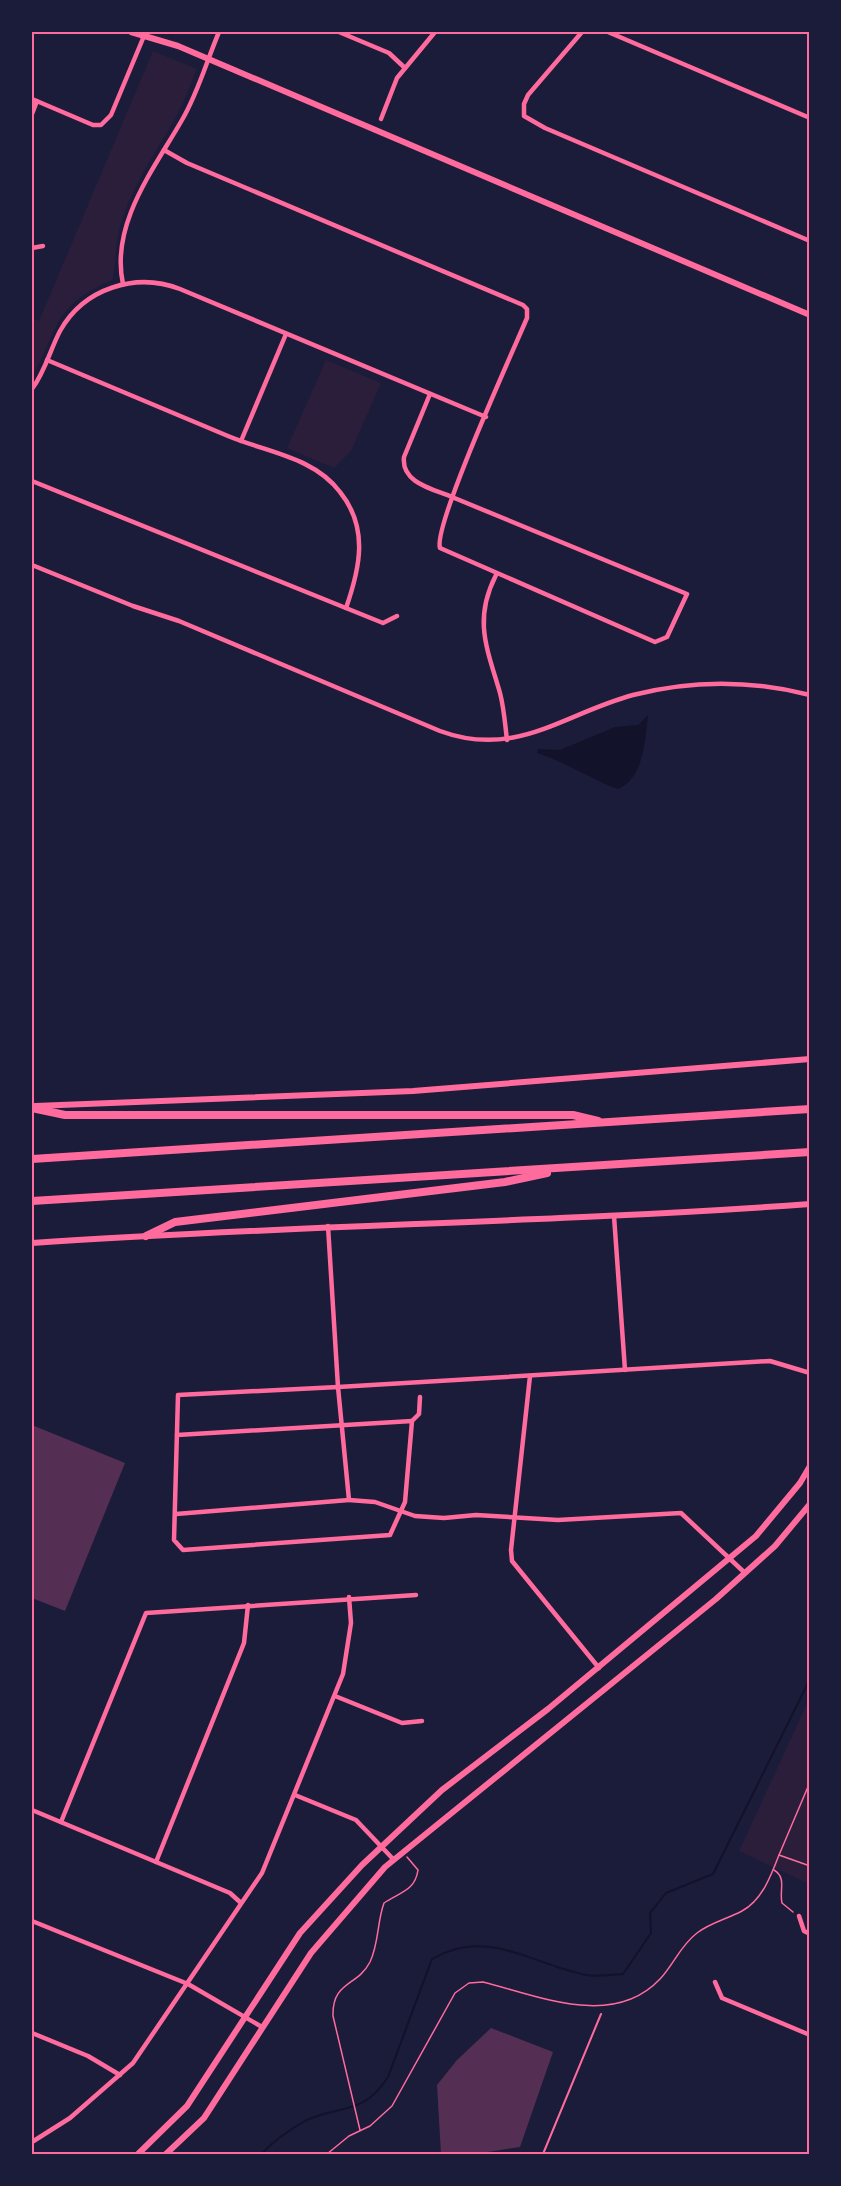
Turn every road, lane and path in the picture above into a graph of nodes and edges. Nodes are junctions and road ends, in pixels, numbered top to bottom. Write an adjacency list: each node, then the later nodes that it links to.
1 (131, 32): 7 (main road)
2 (219, 32): 8 (street)
3 (339, 32): 9 (street)
4 (435, 32): 9 (street)
5 (582, 32): 15 (street)
6 (608, 32): 12 (street)
7 (144, 36): 8 (main road); 10 (street)
8 (208, 60): 14 (street); 19 (main road)
9 (405, 68): 13 (street)
10 (34, 100): 11 (street)
11 (32, 114)
12 (810, 118)
13 (381, 119)
14 (164, 150): 18 (street); 24 (street)
15 (810, 241)
16 (43, 246): 17 (street)
17 (32, 248)
18 (123, 284): 20 (street); 21 (street)
19 (810, 315)
20 (286, 334): 23 (street); 25 (street)
21 (47, 360): 22 (street); 25 (street)
22 (32, 389)
23 (430, 394): 24 (street); 27 (street)
24 (486, 417): 27 (street)
25 (241, 441): 30 (street)
26 (32, 482): 30 (street)
27 (452, 496): 29 (street); 29 (street)
28 (32, 565): 33 (street)
29 (496, 575): 33 (street)
30 (346, 608): 31 (street)
31 (397, 616)
32 (810, 695): 33 (street)
33 (507, 740)
34 (810, 1059): 35 (main road)
35 (32, 1107): 37 (highway)
36 (810, 1109): 37 (highway)
37 (607, 1124): 39 (highway)
38 (810, 1152): 40 (highway)
39 (32, 1159)
40 (575, 1167): 41 (highway); 45 (highway)
41 (32, 1202)
42 (810, 1204): 43 (main road)
43 (614, 1216): 44 (main road); 47 (street)
44 (328, 1226): 45 (main road); 50 (street)
45 (146, 1236): 46 (main road)
46 (32, 1243)
47 (625, 1370): 48 (street); 49 (street)
48 (810, 1373)
49 (530, 1376): 50 (street); 60 (street)
50 (338, 1387): 53 (street); 54 (street)
51 (420, 1397): 52 (street)
52 (412, 1421): 53 (street); 58 (street)
53 (341, 1424): 54 (street); 56 (street)
54 (177, 1435): 59 (street)
55 (810, 1466): 61 (main road)
56 (349, 1500): 58 (street); 59 (street)
57 (810, 1504): 62 (main road)
58 (400, 1512): 59 (street); 60 (street)
59 (176, 1514)
60 (515, 1517): 61 (street); 66 (street)
61 (731, 1558): 62 (street); 66 (main road)
62 (746, 1573): 74 (main road)
63 (416, 1595): 64 (street)
64 (349, 1598): 65 (street); 67 (street)
65 (249, 1605): 72 (street); 77 (street)
66 (599, 1668): 73 (main road)
67 (335, 1696): 68 (street); 70 (street)
68 (422, 1721)
69 (810, 1782): 75 (path)
70 (295, 1795): 73 (street); 80 (street)
71 (32, 1810): 72 (street)
72 (61, 1822): 77 (street)
73 (382, 1847): 76 (street); 87 (main road)
74 (403, 1853): 76 (main road); 92 (path)
75 (779, 1855): 78 (path); 79 (path)
76 (394, 1860): 88 (main road)
77 (156, 1862): 80 (street)
78 (810, 1866)
79 (773, 1870): 81 (path); 92 (path)
80 (241, 1903): 85 (street)
81 (799, 1916): 83 (street)
82 (32, 1921): 85 (street)
83 (810, 1934)
84 (715, 1982): 90 (street)
85 (188, 1984): 87 (street); 91 (street)
86 (601, 2014): 97 (lane)
87 (244, 2016): 88 (street); 94 (main road)
88 (262, 2027): 95 (main road)
89 (32, 2033): 91 (street)
90 (810, 2035)
91 (120, 2075): 93 (street)
92 (360, 2131): 96 (path)
93 (32, 2142)
94 (138, 2154)
95 (166, 2154)
96 (327, 2154)
97 (543, 2154)

